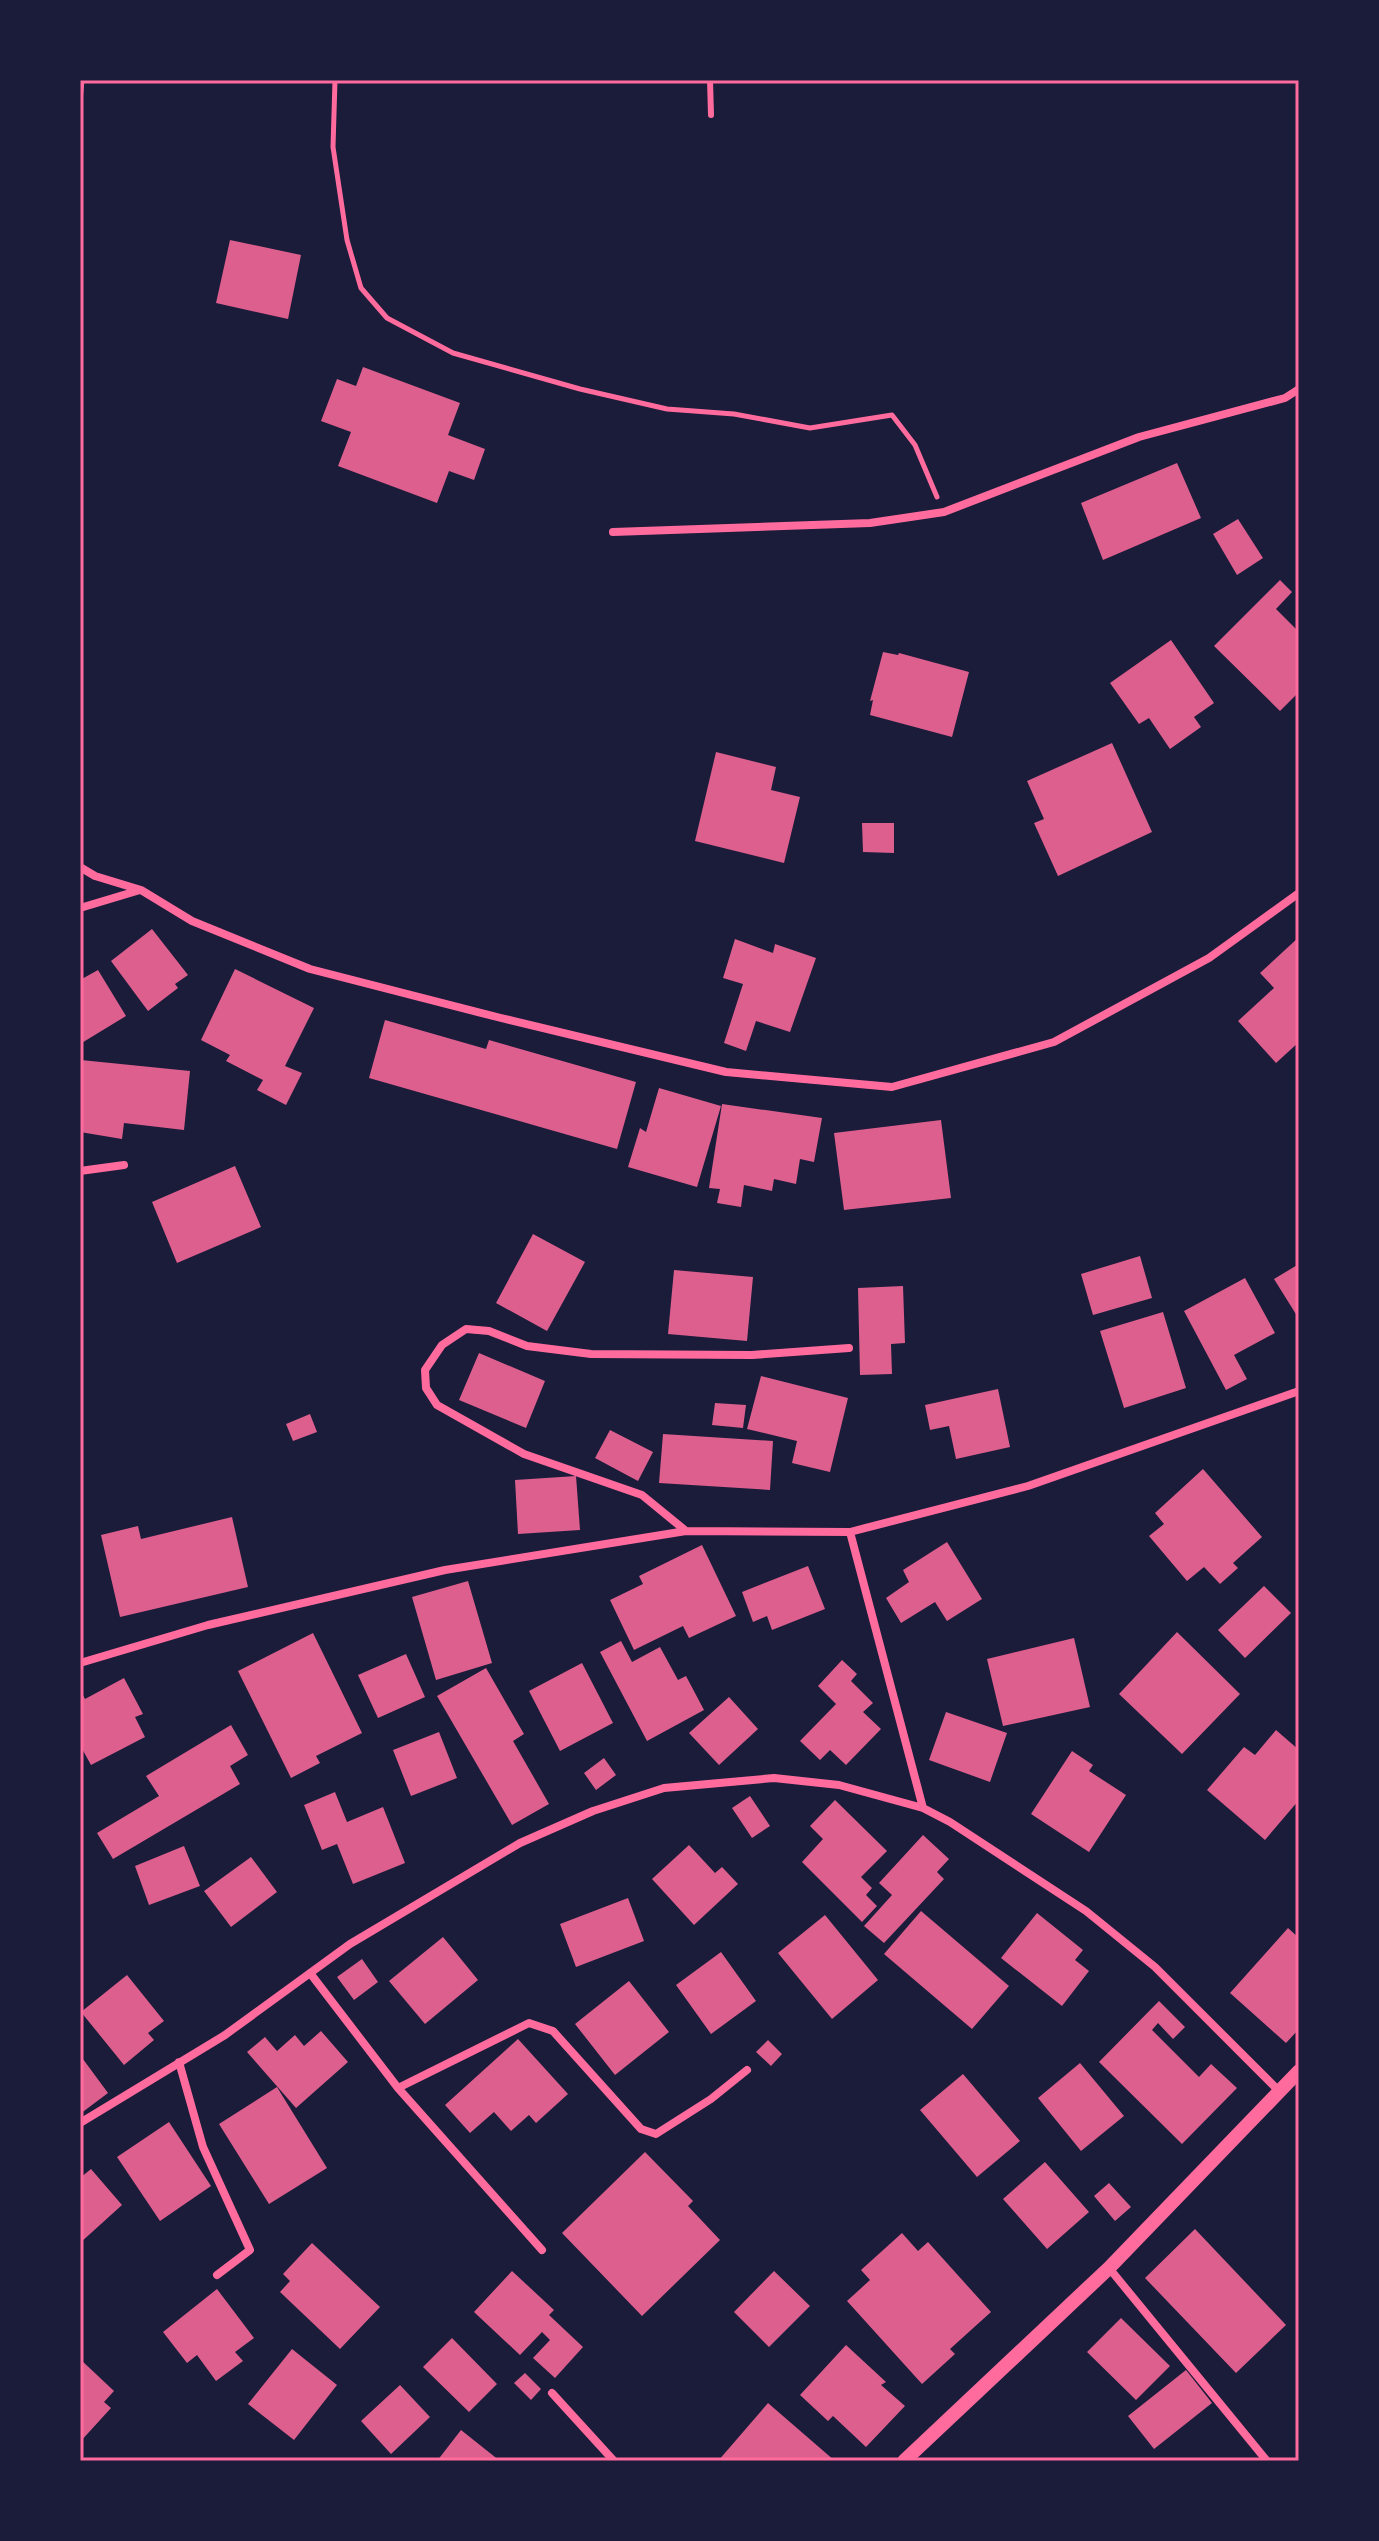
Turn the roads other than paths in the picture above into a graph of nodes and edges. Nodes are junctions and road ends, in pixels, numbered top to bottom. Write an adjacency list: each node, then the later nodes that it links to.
1 (710, 80): 2 (lane)
2 (711, 115)
3 (1299, 389): 4 (street)
4 (613, 532)
5 (80, 867): 6 (street)
6 (141, 890): 7 (street); 8 (street)
7 (1299, 893)
8 (80, 908)
9 (124, 1165): 10 (street)
10 (80, 1171)
11 (849, 1348): 13 (street)
12 (1299, 1391): 14 (street)
13 (686, 1531): 14 (street); 15 (street)
14 (850, 1532): 16 (street)
15 (80, 1663)
16 (923, 1808): 17 (street); 22 (street)
17 (310, 1973): 18 (street); 21 (street)
18 (179, 2062): 23 (street); 26 (street)
19 (747, 2070): 21 (street)
20 (1299, 2071): 22 (street)
21 (398, 2088): 24 (street)
22 (1280, 2092): 25 (street)
23 (80, 2123)
24 (542, 2250)
25 (1109, 2268): 28 (street); 31 (street)
26 (217, 2275)
27 (552, 2393): 29 (street)
28 (920, 2455): 30 (street)
29 (614, 2461)
30 (904, 2461)
31 (1267, 2461)

